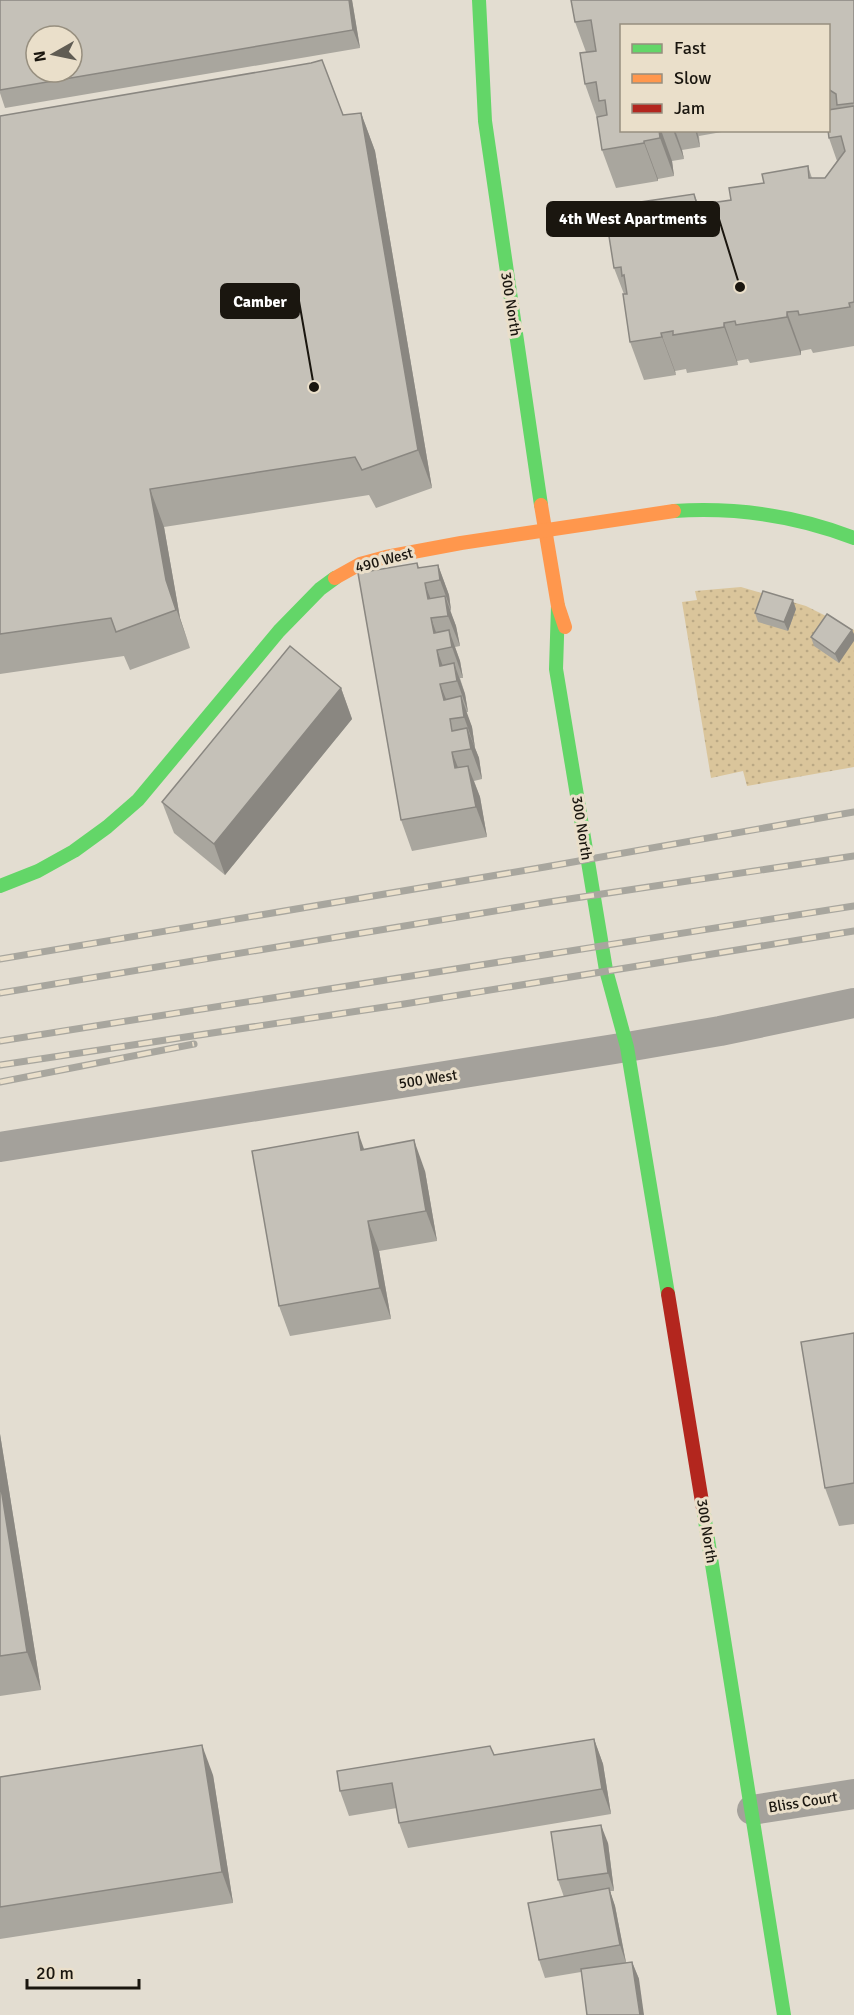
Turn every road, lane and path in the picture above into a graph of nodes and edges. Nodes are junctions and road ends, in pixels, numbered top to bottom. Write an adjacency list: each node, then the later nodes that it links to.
1 (479, 0): 2 (street, 300 North)
2 (545, 531): 3 (street, 490 West); 4 (street, 300 North); 6 (street, 490 West)
3 (854, 538)
4 (558, 606): 5 (street, 300 North); 9 (street, 300 North)
5 (571, 646)
6 (0, 886)
7 (626, 990): 9 (street, 300 North)
8 (854, 1003): 9 (street, 500 West)
9 (627, 1047): 10 (street, 500 West); 12 (street, 300 North)
10 (0, 1147)
11 (854, 1794): 12 (street, Bliss Court)
12 (752, 1810): 13 (street, 300 North)
13 (784, 2015)

